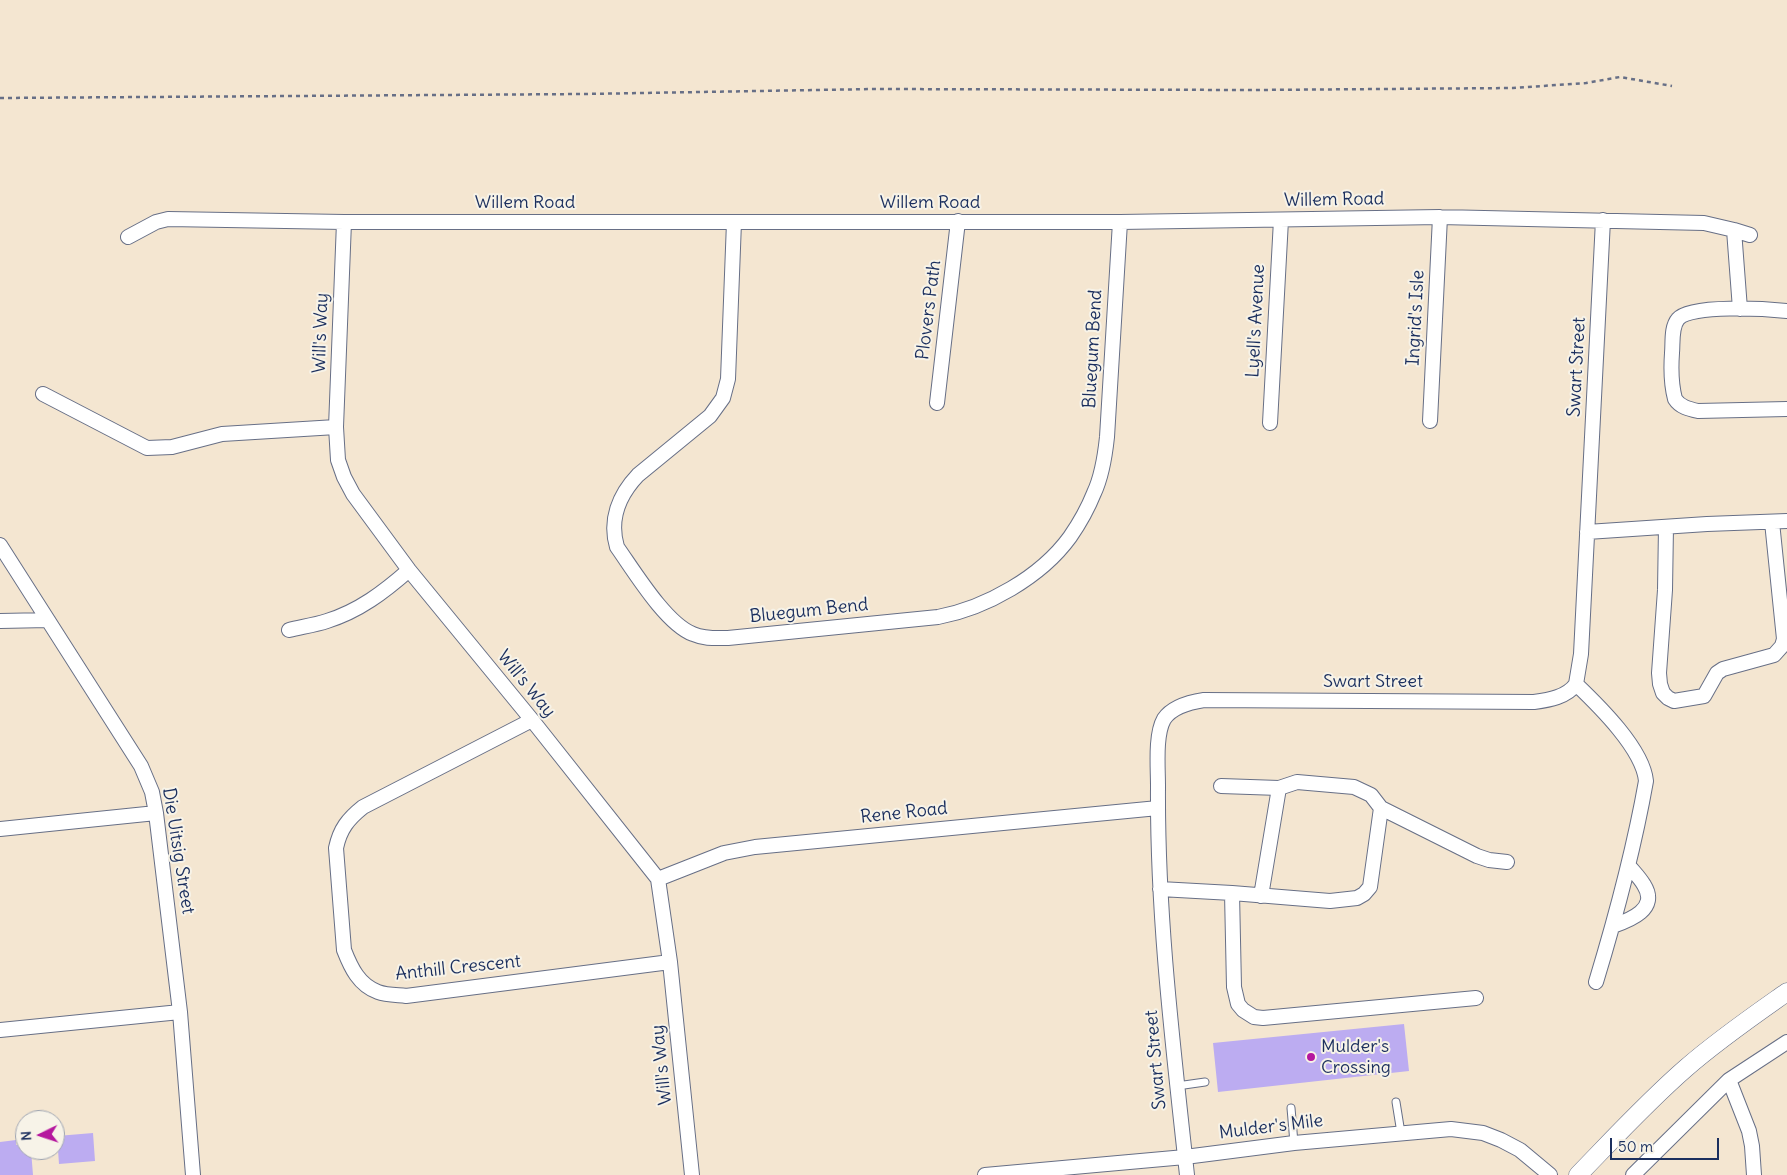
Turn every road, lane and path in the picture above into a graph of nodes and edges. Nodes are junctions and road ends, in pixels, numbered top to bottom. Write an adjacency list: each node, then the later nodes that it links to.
1 (1672, 86): 2 (path)
2 (0, 98)
3 (1440, 217): 4 (street, Willem Road); 5 (street, Willem Road); 18 (street, Ingrid's Isle)
4 (1281, 220): 9 (street, Willem Road); 19 (street, Lyell's Avenue)
5 (1603, 220): 10 (street, Willem Road); 24 (street, Swart Street)
6 (958, 221): 8 (street, Willem Road); 9 (street, Willem Road); 16 (street, Plovers Path)
7 (344, 222): 8 (street, Willem Road); 12 (street, Willem Road); 20 (street, Will's Way)
8 (734, 222): 9 (street, Bluegum Bend)
9 (1120, 222)
10 (1734, 230): 11 (street, Willem Road); 13 (street)
11 (1750, 235)
12 (128, 236)
13 (1740, 309): 14 (street); 17 (street)
14 (1787, 311)
15 (43, 394): 20 (street)
16 (937, 402)
17 (1787, 410)
18 (1430, 420)
19 (1270, 423)
20 (336, 427): 26 (street, Will's Way)
21 (1787, 521): 22 (street)
22 (1772, 522): 23 (street); 29 (street)
23 (1666, 527): 24 (street); 29 (street)
24 (1587, 532): 31 (street, Swart Street)
25 (0, 545): 27 (street, Die Uitsig Street)
26 (409, 570): 30 (street); 32 (street, Will's Way)
27 (48, 620): 28 (street); 37 (street, Die Uitsig Street)
28 (0, 621)
29 (1785, 627)
30 (289, 630)
31 (1576, 684): 35 (street, Swart Street); 40 (street)
32 (532, 720): 41 (street, Will's Way); 46 (street, Anthill Crescent)
33 (1221, 786): 34 (street)
34 (1279, 788): 36 (street); 44 (street)
35 (1158, 808): 41 (street, Rene Road); 42 (street, Swart Street)
36 (1381, 808): 39 (street); 44 (street)
37 (156, 813): 38 (street); 50 (street, Die Uitsig Street)
38 (0, 829)
39 (1507, 862)
40 (1629, 866): 45 (street); 45 (street)
41 (658, 879): 46 (street, Will's Way)
42 (1160, 889): 43 (street); 55 (street, Swart Street)
43 (1232, 893): 44 (street); 49 (street)
44 (1261, 896)
45 (1613, 926): 47 (street)
46 (670, 962): 62 (street, Will's Way)
47 (1596, 982)
48 (1787, 992): 66 (street)
49 (1476, 998)
50 (180, 1012): 51 (street); 61 (street, Die Uitsig Street)
51 (0, 1030)
52 (1787, 1042): 53 (street)
53 (1729, 1080): 67 (street); 68 (street)
54 (1205, 1082): 55 (lane)
55 (1177, 1086): 60 (street, Swart Street)
56 (1396, 1102): 58 (lane)
57 (1291, 1108): 59 (lane)
58 (1400, 1133): 59 (street, Mulder's Mile); 65 (street, Mulder's Mile)
59 (1294, 1143): 60 (street, Mulder's Mile)
60 (1185, 1157): 63 (street, Mulder's Mile); 64 (street, Swart Street)
61 (193, 1175)
62 (692, 1175)
63 (985, 1175)
64 (1186, 1175)
65 (1550, 1175)
66 (1578, 1175)
67 (1633, 1175)
68 (1754, 1175)

